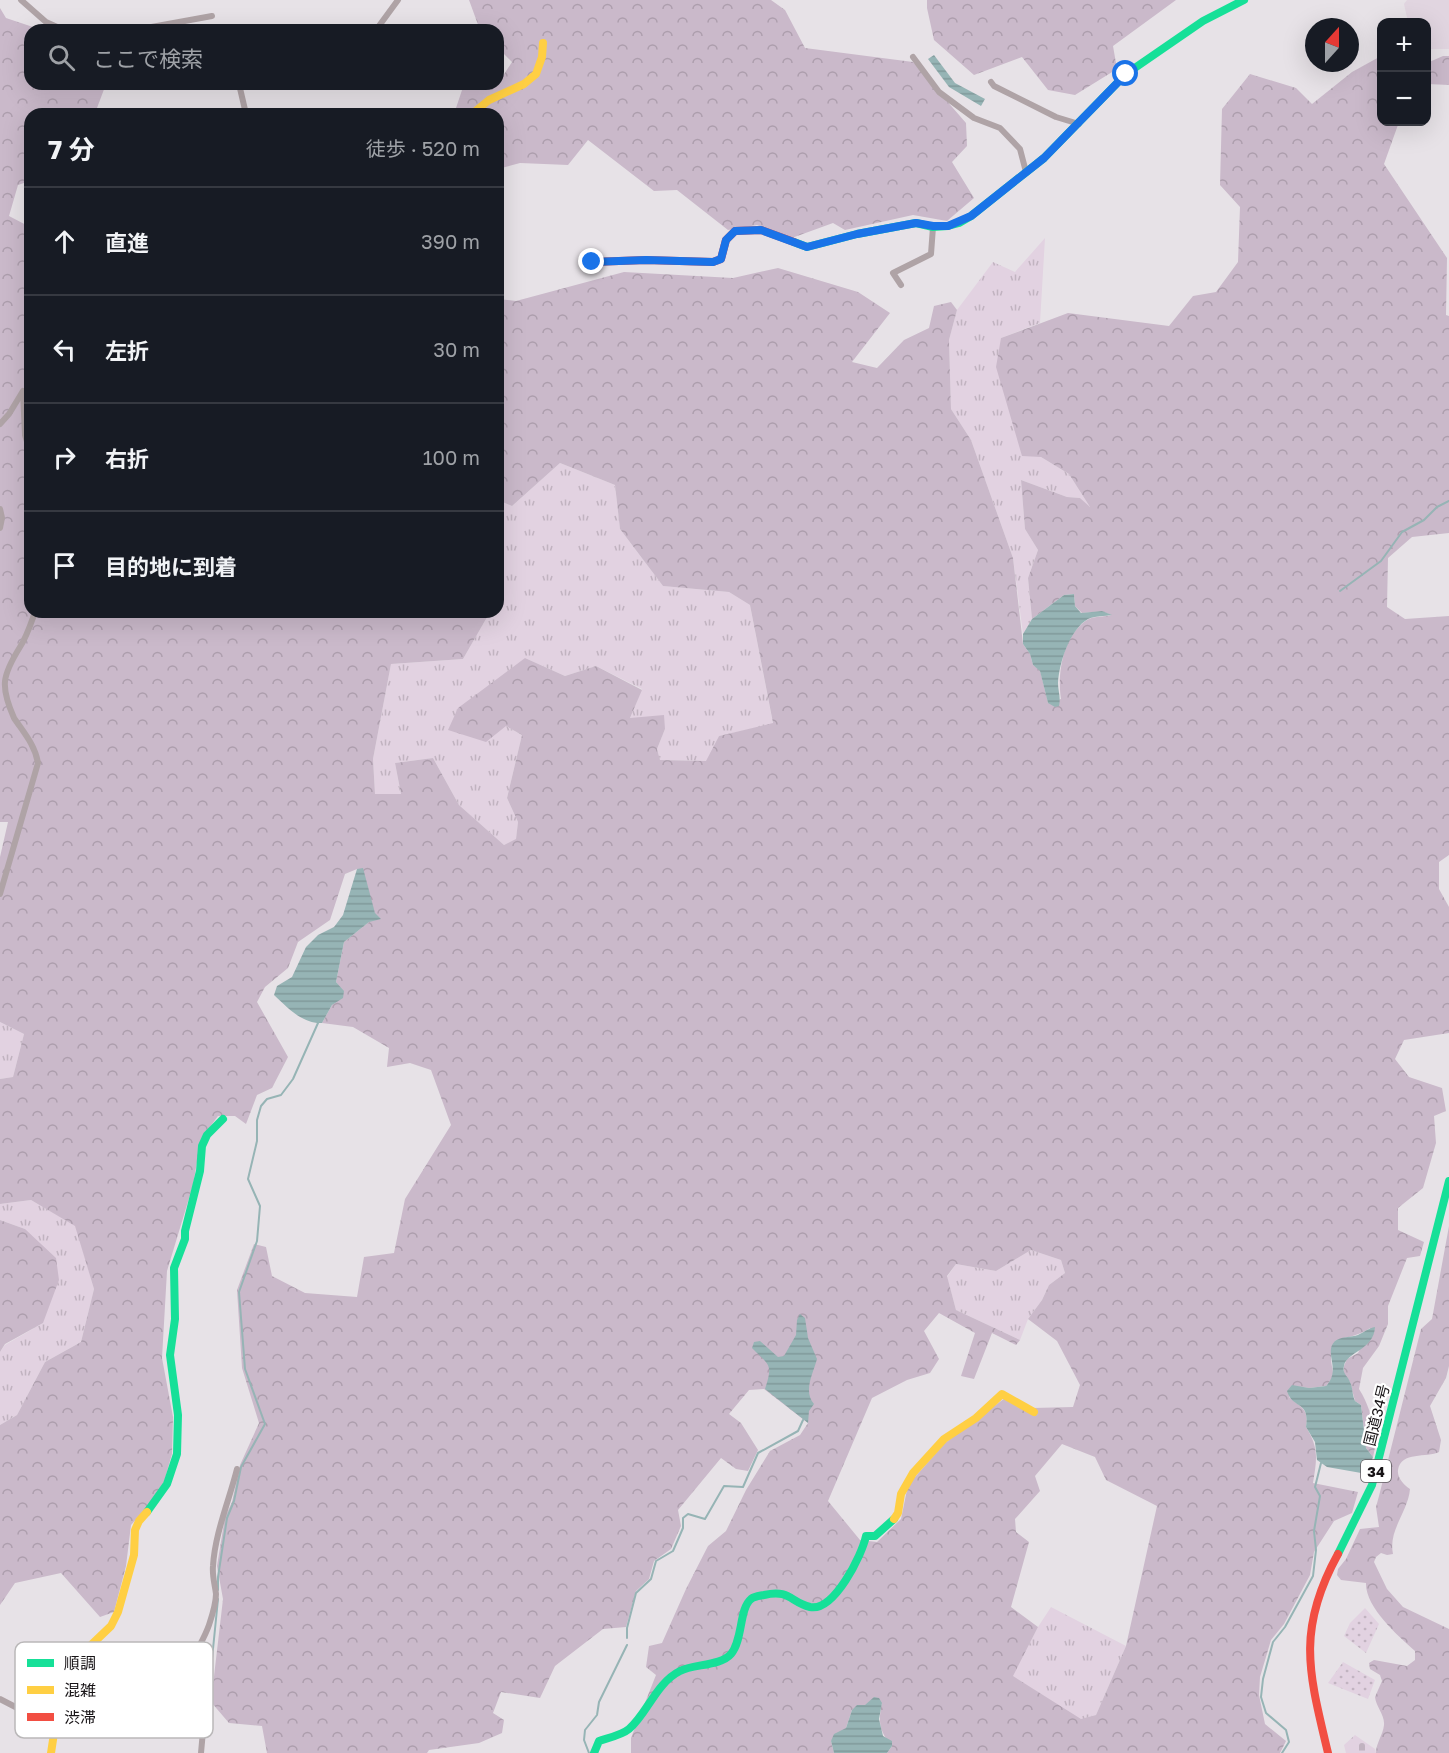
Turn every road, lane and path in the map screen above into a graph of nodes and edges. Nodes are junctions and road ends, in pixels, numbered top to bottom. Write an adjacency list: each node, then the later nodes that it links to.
1 (21, 0): 5 (street)
2 (398, 0): 7 (street)
3 (1244, 0): 14 (main road)
4 (212, 16): 6 (street)
5 (52, 24)
6 (168, 24)
7 (380, 24)
8 (543, 43): 13 (main road)
9 (913, 57): 15 (street)
10 (991, 82): 14 (street)
11 (240, 90): 12 (street)
12 (245, 108)
13 (479, 108)
14 (1079, 124): 15 (main road)
15 (1026, 172): 16 (main road)
16 (933, 226): 17 (main road); 18 (street)
17 (592, 262)
18 (901, 285)
19 (24, 413): 20 (street)
20 (0, 424)
21 (0, 509): 22 (street)
22 (0, 528)
23 (33, 618): 24 (street)
24 (0, 894)
25 (223, 1119): 29 (main road)
26 (1449, 1181): 38 (main road, 国道34号 / 34)
27 (1034, 1412): 37 (main road)
28 (237, 1469): 30 (street)
29 (96, 1642)
30 (202, 1642)
31 (0, 1699): 32 (street)
32 (15, 1707)
33 (53, 1738): 35 (main road)
34 (202, 1738): 36 (street)
35 (51, 1753)
36 (201, 1753)
37 (594, 1753)
38 (1328, 1753)

